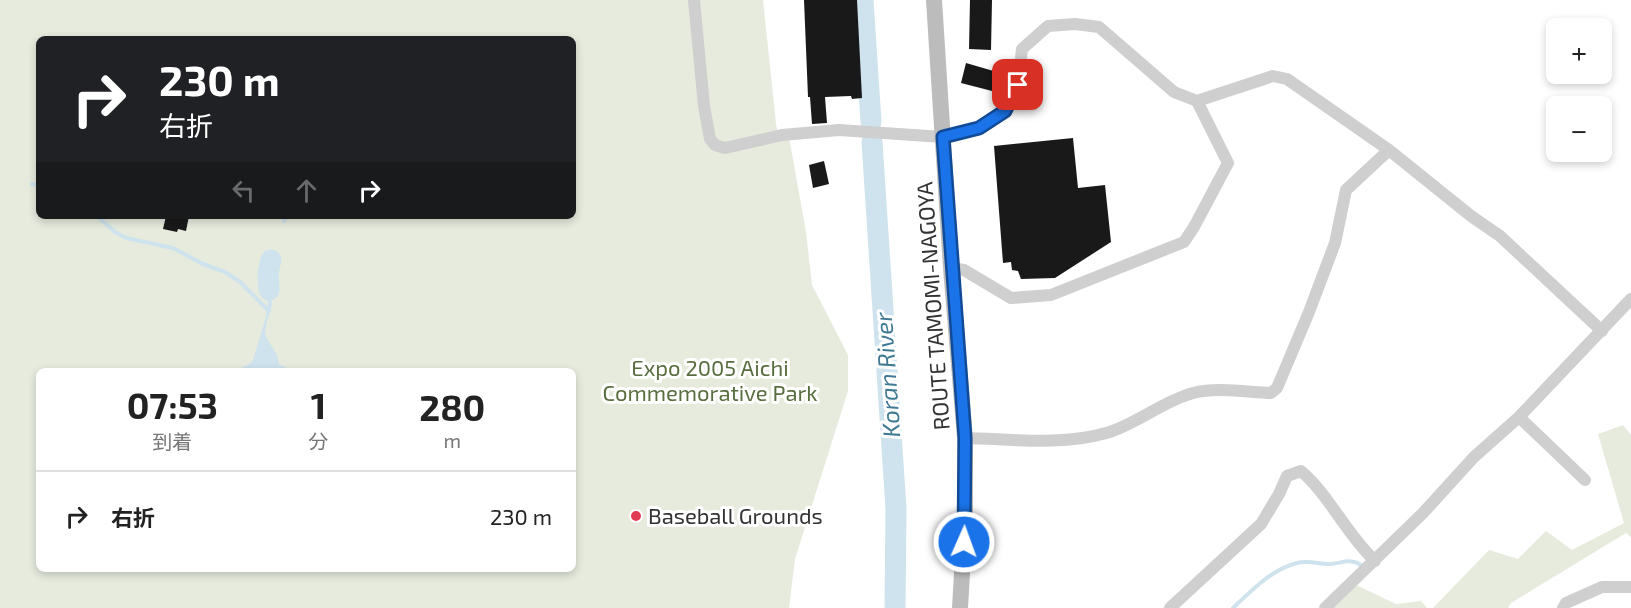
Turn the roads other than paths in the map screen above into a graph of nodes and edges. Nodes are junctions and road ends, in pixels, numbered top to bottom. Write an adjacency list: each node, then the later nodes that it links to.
1 (694, 0): 4 (street)
2 (934, 0): 4 (main road, ROUTE TAMOMI-NAGOYA)
3 (1197, 101): 4 (street); 5 (street); 6 (street)
4 (943, 137): 6 (main road, ROUTE TAMOMI-NAGOYA)
5 (1389, 150): 8 (street); 10 (street)
6 (951, 268): 10 (main road, ROUTE TAMOMI-NAGOYA)
7 (1631, 299): 8 (street)
8 (1602, 331): 9 (street)
9 (1519, 417): 11 (street); 12 (street)
10 (965, 438): 14 (main road, ROUTE TAMOMI-NAGOYA)
11 (1585, 480)
12 (1375, 561): 15 (street); 16 (street)
13 (1631, 587): 17 (street)
14 (960, 608)
15 (1170, 608)
16 (1325, 608)
17 (1563, 608)

